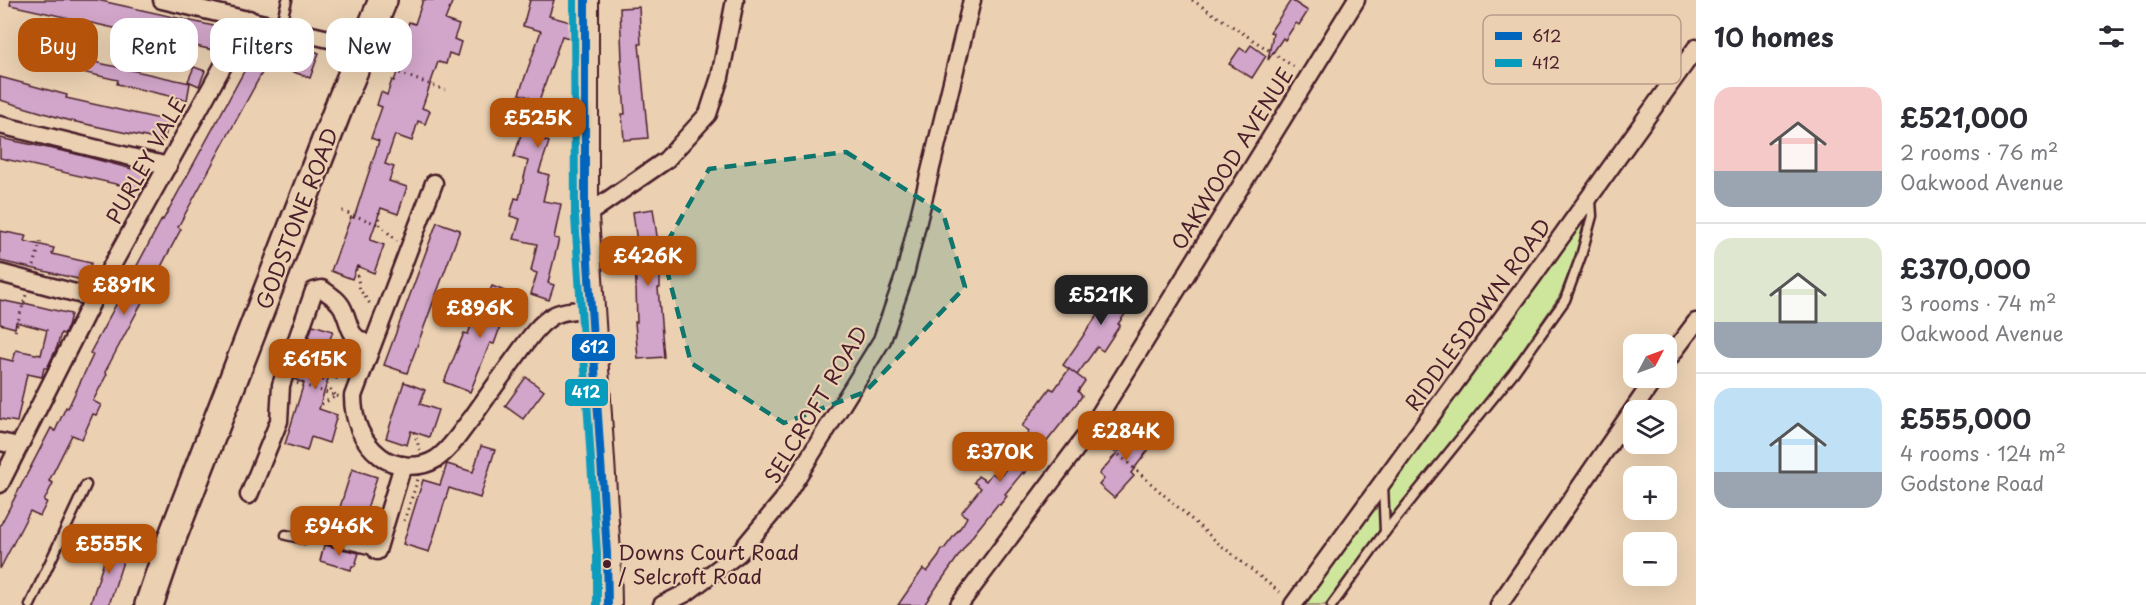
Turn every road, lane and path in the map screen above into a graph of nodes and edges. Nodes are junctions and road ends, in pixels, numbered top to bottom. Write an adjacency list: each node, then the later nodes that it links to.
1 (162, 0): 9 (street)
2 (287, 0): 10 (lane)
3 (383, 0): 11 (highway, GODSTONE ROAD)
4 (585, 0): 26 (main road)
5 (735, 0): 26 (street)
6 (972, 0): 59 (street, SELCROFT ROAD)
7 (1192, 0): 17 (path)
8 (1356, 0): 17 (street, OAKWOOD AVENUE)
9 (244, 18)
10 (282, 18)
11 (375, 18)
12 (1696, 48): 13 (street, RIDDLESDOWN ROAD)
13 (1681, 69)
14 (220, 72): 21 (street, PURLEY VALE)
15 (353, 72): 57 (highway, GODSTONE ROAD)
16 (397, 72): 19 (path)
17 (1309, 76): 43 (street, OAKWOOD AVENUE)
18 (1670, 84): 23 (street, RIDDLESDOWN ROAD)
19 (445, 90)
20 (0, 125): 21 (street)
21 (168, 166): 31 (street, PURLEY VALE)
22 (434, 183): 28 (street)
23 (1591, 196): 47 (street, RIDDLESDOWN ROAD); 52 (lane)
24 (342, 211): 27 (path)
25 (380, 212): 27 (path)
26 (585, 216): 32 (main road)
27 (380, 225): 28 (path)
28 (408, 250): 33 (street)
29 (356, 269): 33 (path)
30 (0, 273): 31 (street)
31 (94, 298): 45 (street, PURLEY VALE)
32 (591, 309): 46 (street); 58 (main road)
33 (381, 319): 35 (street)
34 (1696, 322): 36 (street)
35 (371, 346): 38 (street); 41 (street)
36 (1677, 347)
37 (319, 375): 40 (path)
38 (283, 379): 40 (path); 50 (street)
39 (1648, 388): 62 (street)
40 (336, 396): 41 (path); 42 (path)
41 (353, 401): 46 (street)
42 (320, 405)
43 (1090, 430): 55 (path); 60 (street, OAKWOOD AVENUE)
44 (0, 442): 45 (street)
45 (19, 446): 48 (street, PURLEY VALE)
46 (411, 465): 51 (path); 54 (street)
47 (1383, 483): 52 (lane); 55 (street, RIDDLESDOWN ROAD)
48 (0, 484)
49 (86, 485): 56 (lane)
50 (249, 495)
51 (401, 531)
52 (1385, 532): 61 (lane)
53 (286, 535): 54 (lane)
54 (377, 551)
55 (1293, 604)
56 (30, 605)
57 (149, 605)
58 (608, 605)
59 (662, 605)
60 (959, 605)
61 (1332, 605)
62 (1499, 605)

